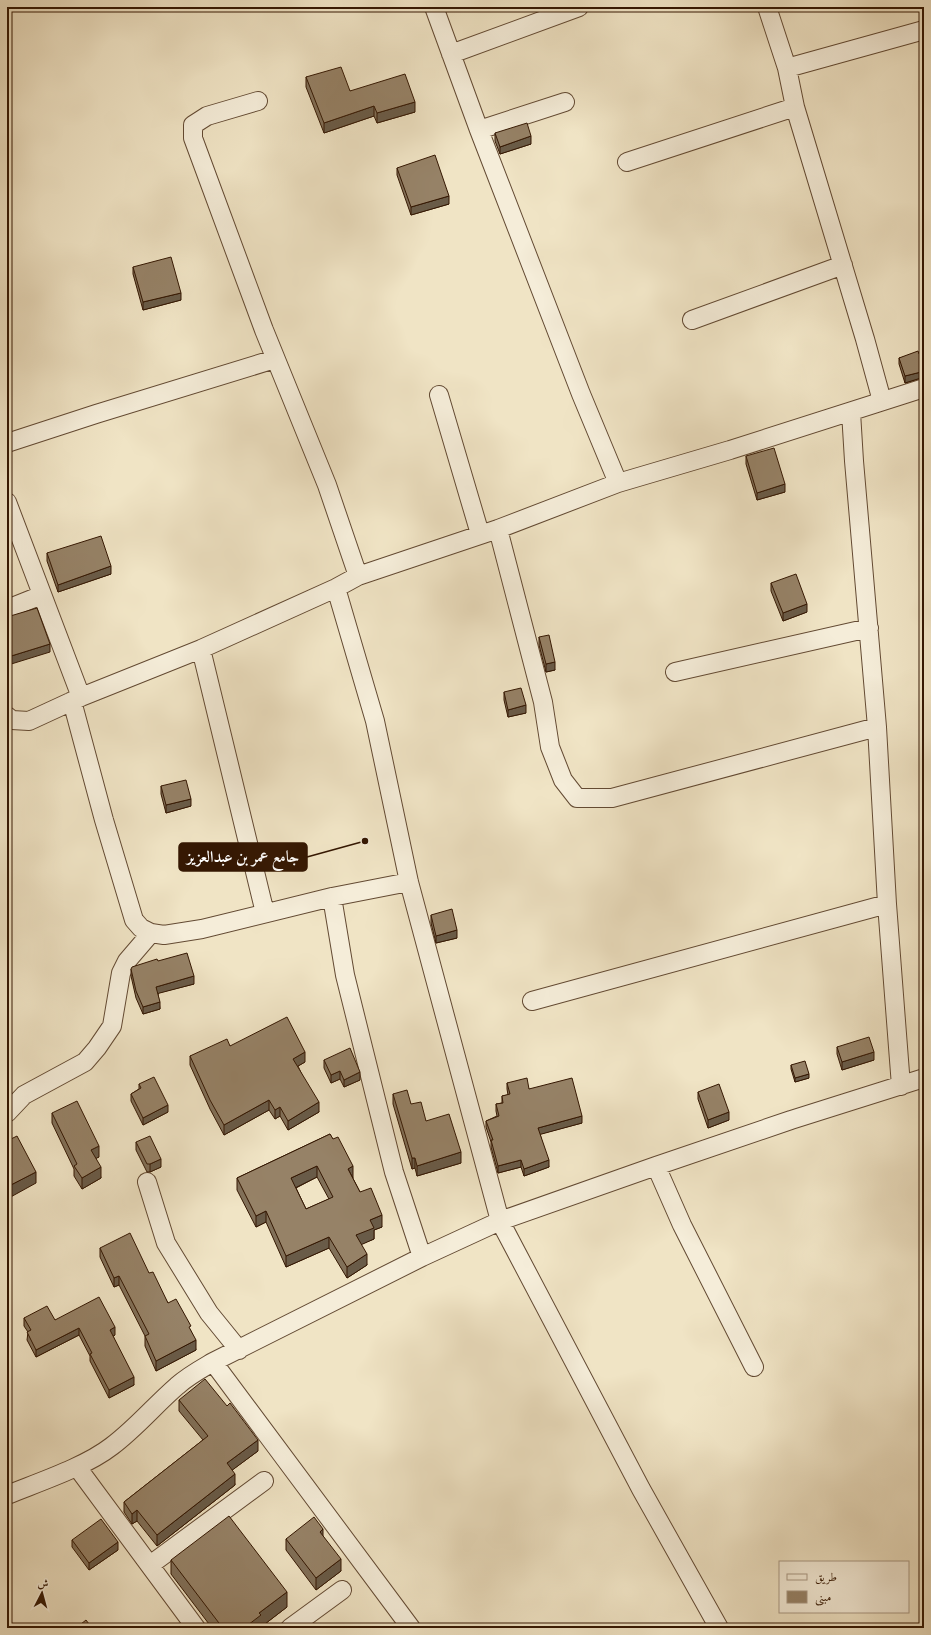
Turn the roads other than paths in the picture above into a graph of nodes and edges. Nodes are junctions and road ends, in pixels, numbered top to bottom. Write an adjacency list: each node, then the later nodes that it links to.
1 (434, 7): 5 (street)
2 (579, 7): 5 (street)
3 (767, 7): 6 (street)
4 (924, 30): 6 (street)
5 (451, 54): 10 (street)
6 (787, 68): 9 (street)
7 (258, 101): 14 (street)
8 (565, 102): 10 (street)
9 (795, 107): 11 (street); 12 (street)
10 (479, 130): 20 (street)
11 (627, 162)
12 (843, 265): 13 (street); 17 (street)
13 (692, 320)
14 (275, 359): 19 (street); 24 (street)
15 (924, 388): 17 (street)
16 (439, 395): 23 (street)
17 (882, 401): 18 (street)
18 (851, 412): 20 (street); 28 (street)
19 (7, 443)
20 (618, 483): 22 (street)
21 (7, 502): 26 (street)
22 (498, 529): 23 (street); 33 (street)
23 (480, 534): 24 (street)
24 (358, 576): 25 (street)
25 (336, 588): 29 (street); 34 (street)
26 (42, 595): 27 (street); 31 (street)
27 (7, 609)
28 (869, 628): 30 (street); 33 (street)
29 (201, 649): 31 (street); 37 (street)
30 (674, 672)
31 (77, 699): 32 (street); 38 (street)
32 (7, 716)
33 (877, 728): 36 (street)
34 (409, 882): 35 (street); 45 (street)
35 (332, 897): 37 (street); 46 (street)
36 (887, 904): 39 (street); 41 (street)
37 (265, 913): 38 (street)
38 (151, 933): 42 (street)
39 (532, 1001)
40 (924, 1078): 41 (street)
41 (900, 1086): 43 (street)
42 (7, 1113)
43 (656, 1166): 45 (street); 49 (street)
44 (147, 1182): 47 (street)
45 (500, 1221): 46 (street); 58 (street)
46 (422, 1258): 47 (street)
47 (239, 1350): 48 (street)
48 (213, 1362): 50 (street); 57 (street)
49 (754, 1367)
50 (77, 1466): 52 (street); 53 (street)
51 (264, 1481): 53 (street)
52 (7, 1495)
53 (150, 1565): 55 (street)
54 (342, 1590): 56 (street)
55 (196, 1628)
56 (290, 1628)
57 (411, 1628)
58 (719, 1628)

